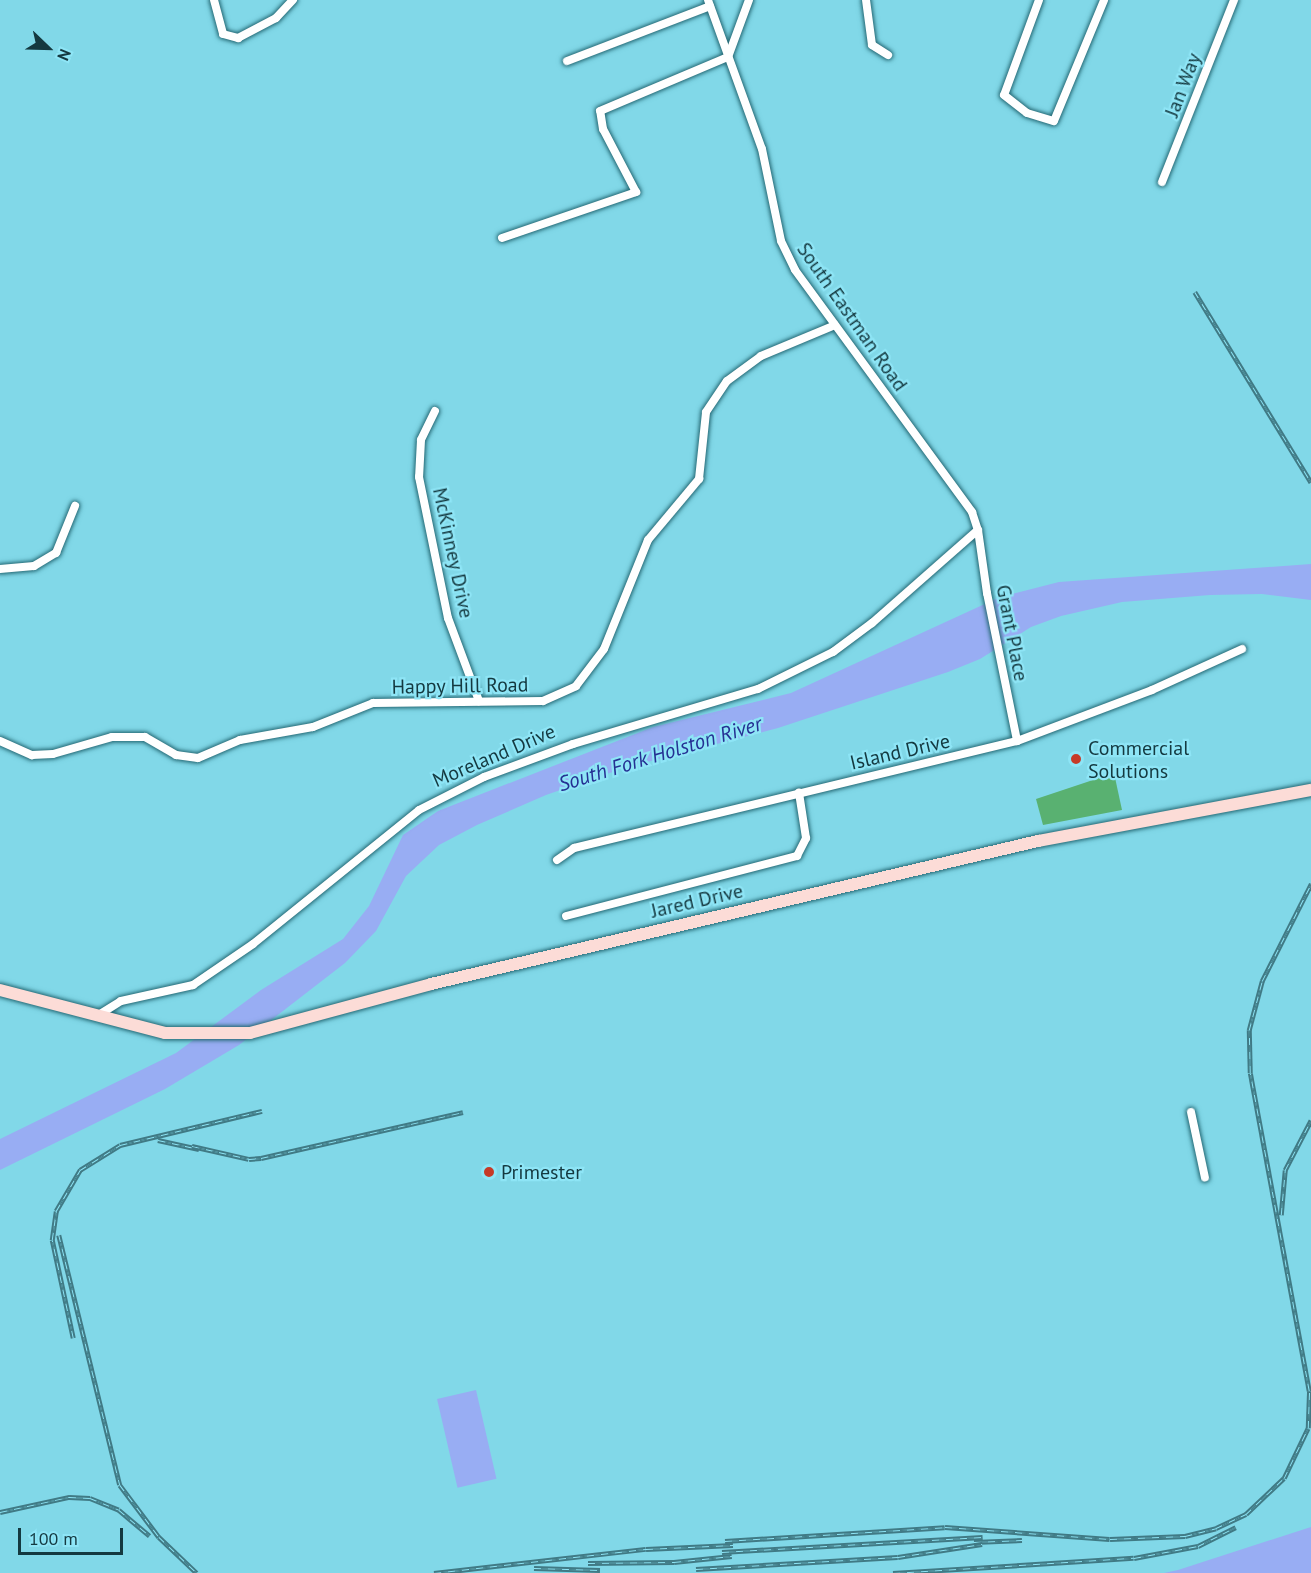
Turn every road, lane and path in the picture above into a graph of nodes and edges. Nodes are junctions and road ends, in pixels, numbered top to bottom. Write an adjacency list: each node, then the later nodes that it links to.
1 (214, 0): 2 (street)
2 (293, 0)
3 (748, 0): 10 (street)
4 (866, 0): 9 (street)
5 (1039, 0): 6 (street)
6 (1104, 0)
7 (1234, 0): 12 (street, Jan Way)
8 (709, 3): 10 (street, South Eastman Road); 11 (street)
9 (888, 55)
10 (728, 57): 13 (street); 14 (street, South Eastman Road)
11 (567, 61)
12 (1162, 182)
13 (501, 238)
14 (835, 325): 17 (street, South Eastman Road); 20 (street, Happy Hill Road)
15 (435, 411): 20 (street, McKinney Drive)
16 (75, 506): 18 (street)
17 (978, 530): 22 (street, Grant Place); 28 (street, Moreland Drive)
18 (0, 569)
19 (1242, 649): 22 (street, Island Drive)
20 (479, 701): 21 (street, Happy Hill Road)
21 (0, 741)
22 (1017, 741): 24 (street, Island Drive)
23 (1311, 790): 28 (main road, Jared Drive)
24 (799, 793): 25 (street, Island Drive); 26 (street)
25 (557, 860)
26 (566, 916)
27 (0, 990): 28 (main road)
28 (95, 1017)
29 (1191, 1112): 30 (street)
30 (1205, 1178)

